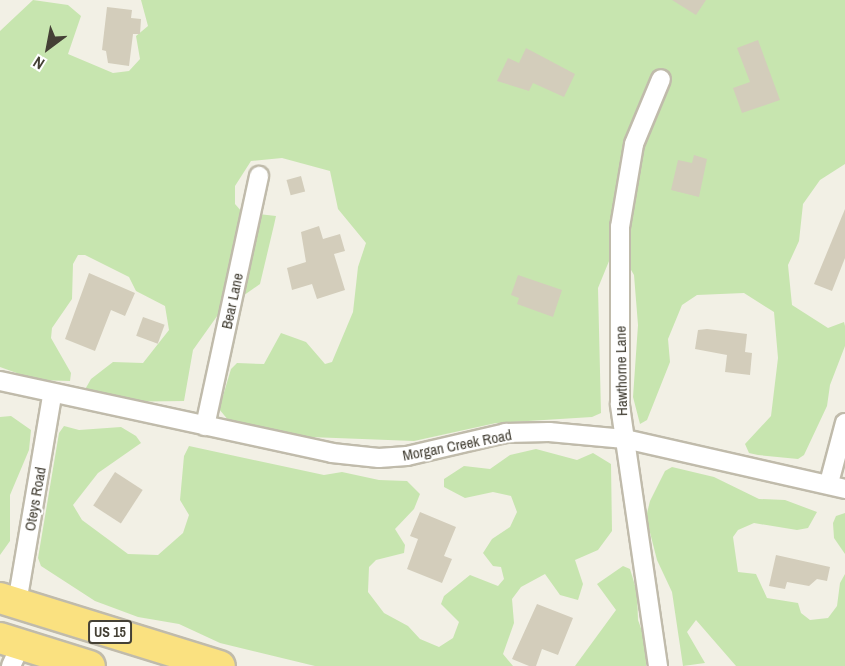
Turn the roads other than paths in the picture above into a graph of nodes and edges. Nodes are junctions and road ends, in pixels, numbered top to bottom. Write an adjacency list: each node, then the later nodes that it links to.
1 (661, 79): 7 (street, Hawthorne Lane)
2 (259, 176): 6 (street, Bear Lane)
3 (0, 381): 4 (street, Morgan Creek Road)
4 (52, 395): 6 (street, Morgan Creek Road); 9 (street, Oteys Road)
5 (845, 423): 8 (street)
6 (205, 426): 7 (street, Morgan Creek Road)
7 (625, 439): 8 (street, Morgan Creek Road); 13 (street, Hawthorne Lane)
8 (837, 486)
9 (8, 601): 12 (highway, US 15)
10 (10, 650): 11 (highway, US 15)
11 (90, 666)
12 (220, 666)
13 (658, 666)

